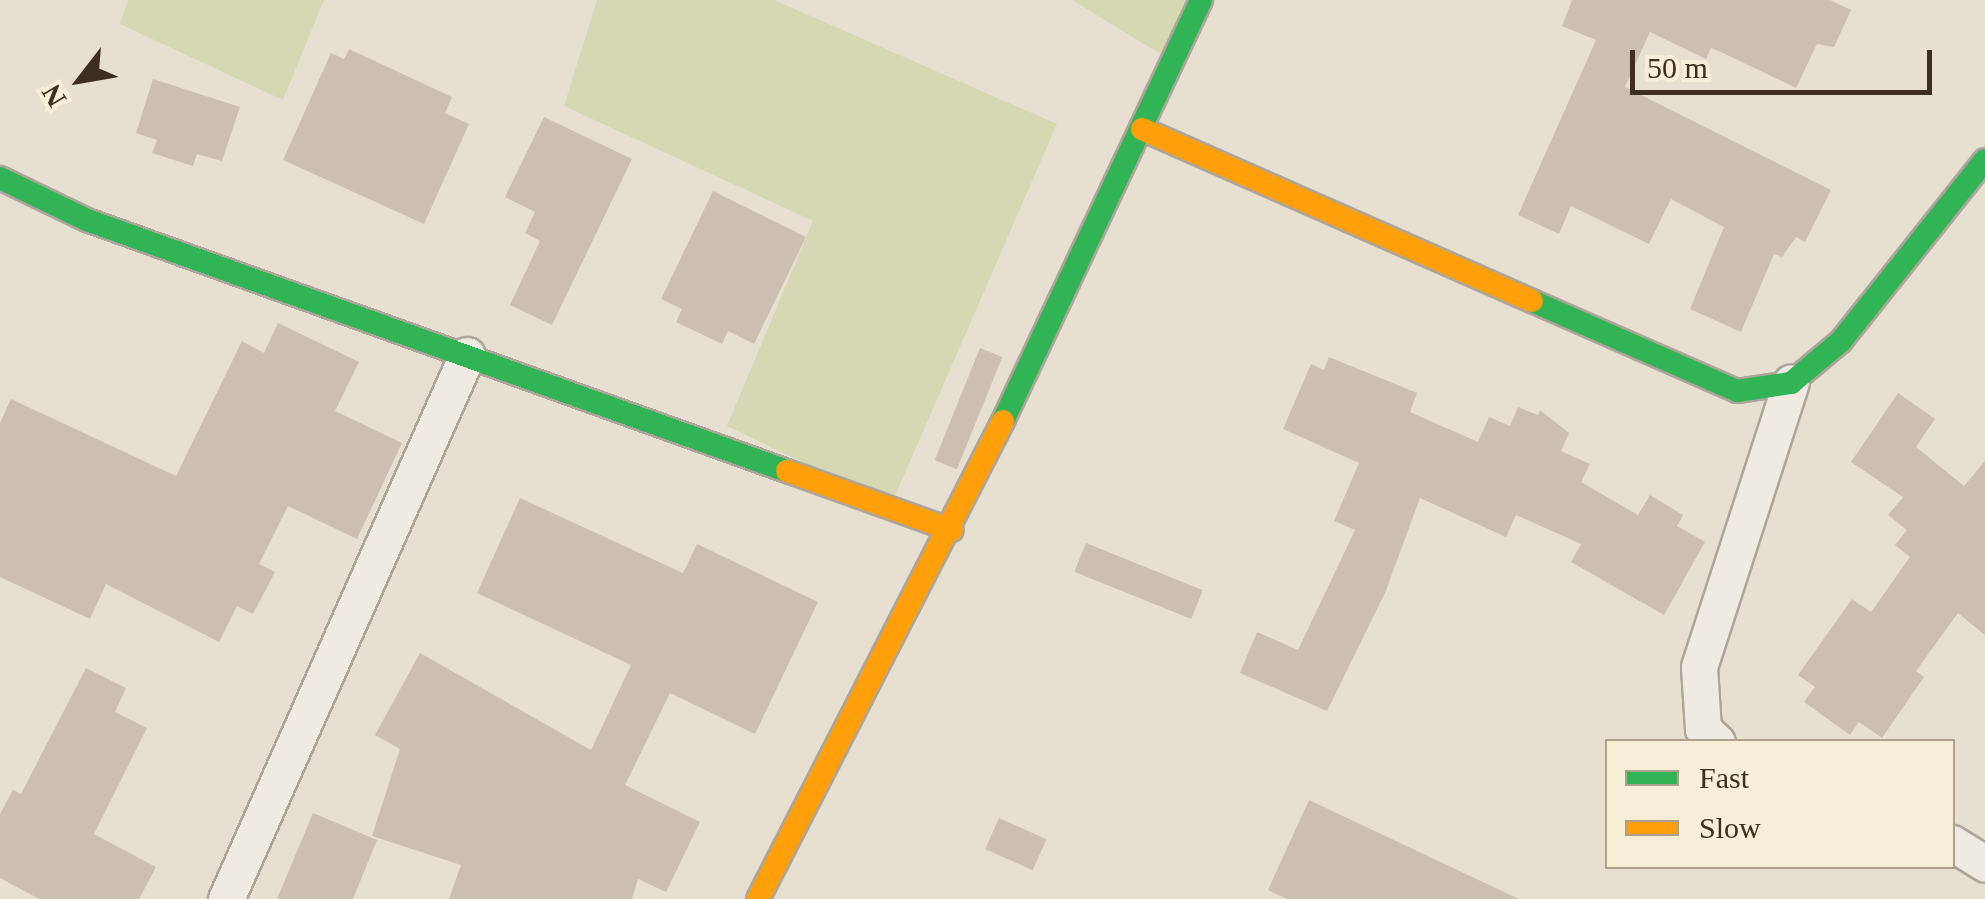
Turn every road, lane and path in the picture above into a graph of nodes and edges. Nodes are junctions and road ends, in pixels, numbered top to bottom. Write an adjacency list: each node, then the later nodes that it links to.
1 (1201, 0): 2 (street)
2 (1142, 129): 6 (street); 7 (street)
3 (1985, 160): 6 (street)
4 (0, 178): 5 (street)
5 (467, 355): 7 (street); 11 (street)
6 (1791, 383): 8 (street)
7 (952, 530): 12 (street)
8 (1714, 739)
9 (1955, 845): 10 (street)
10 (1985, 864)
11 (226, 899)
12 (758, 899)

